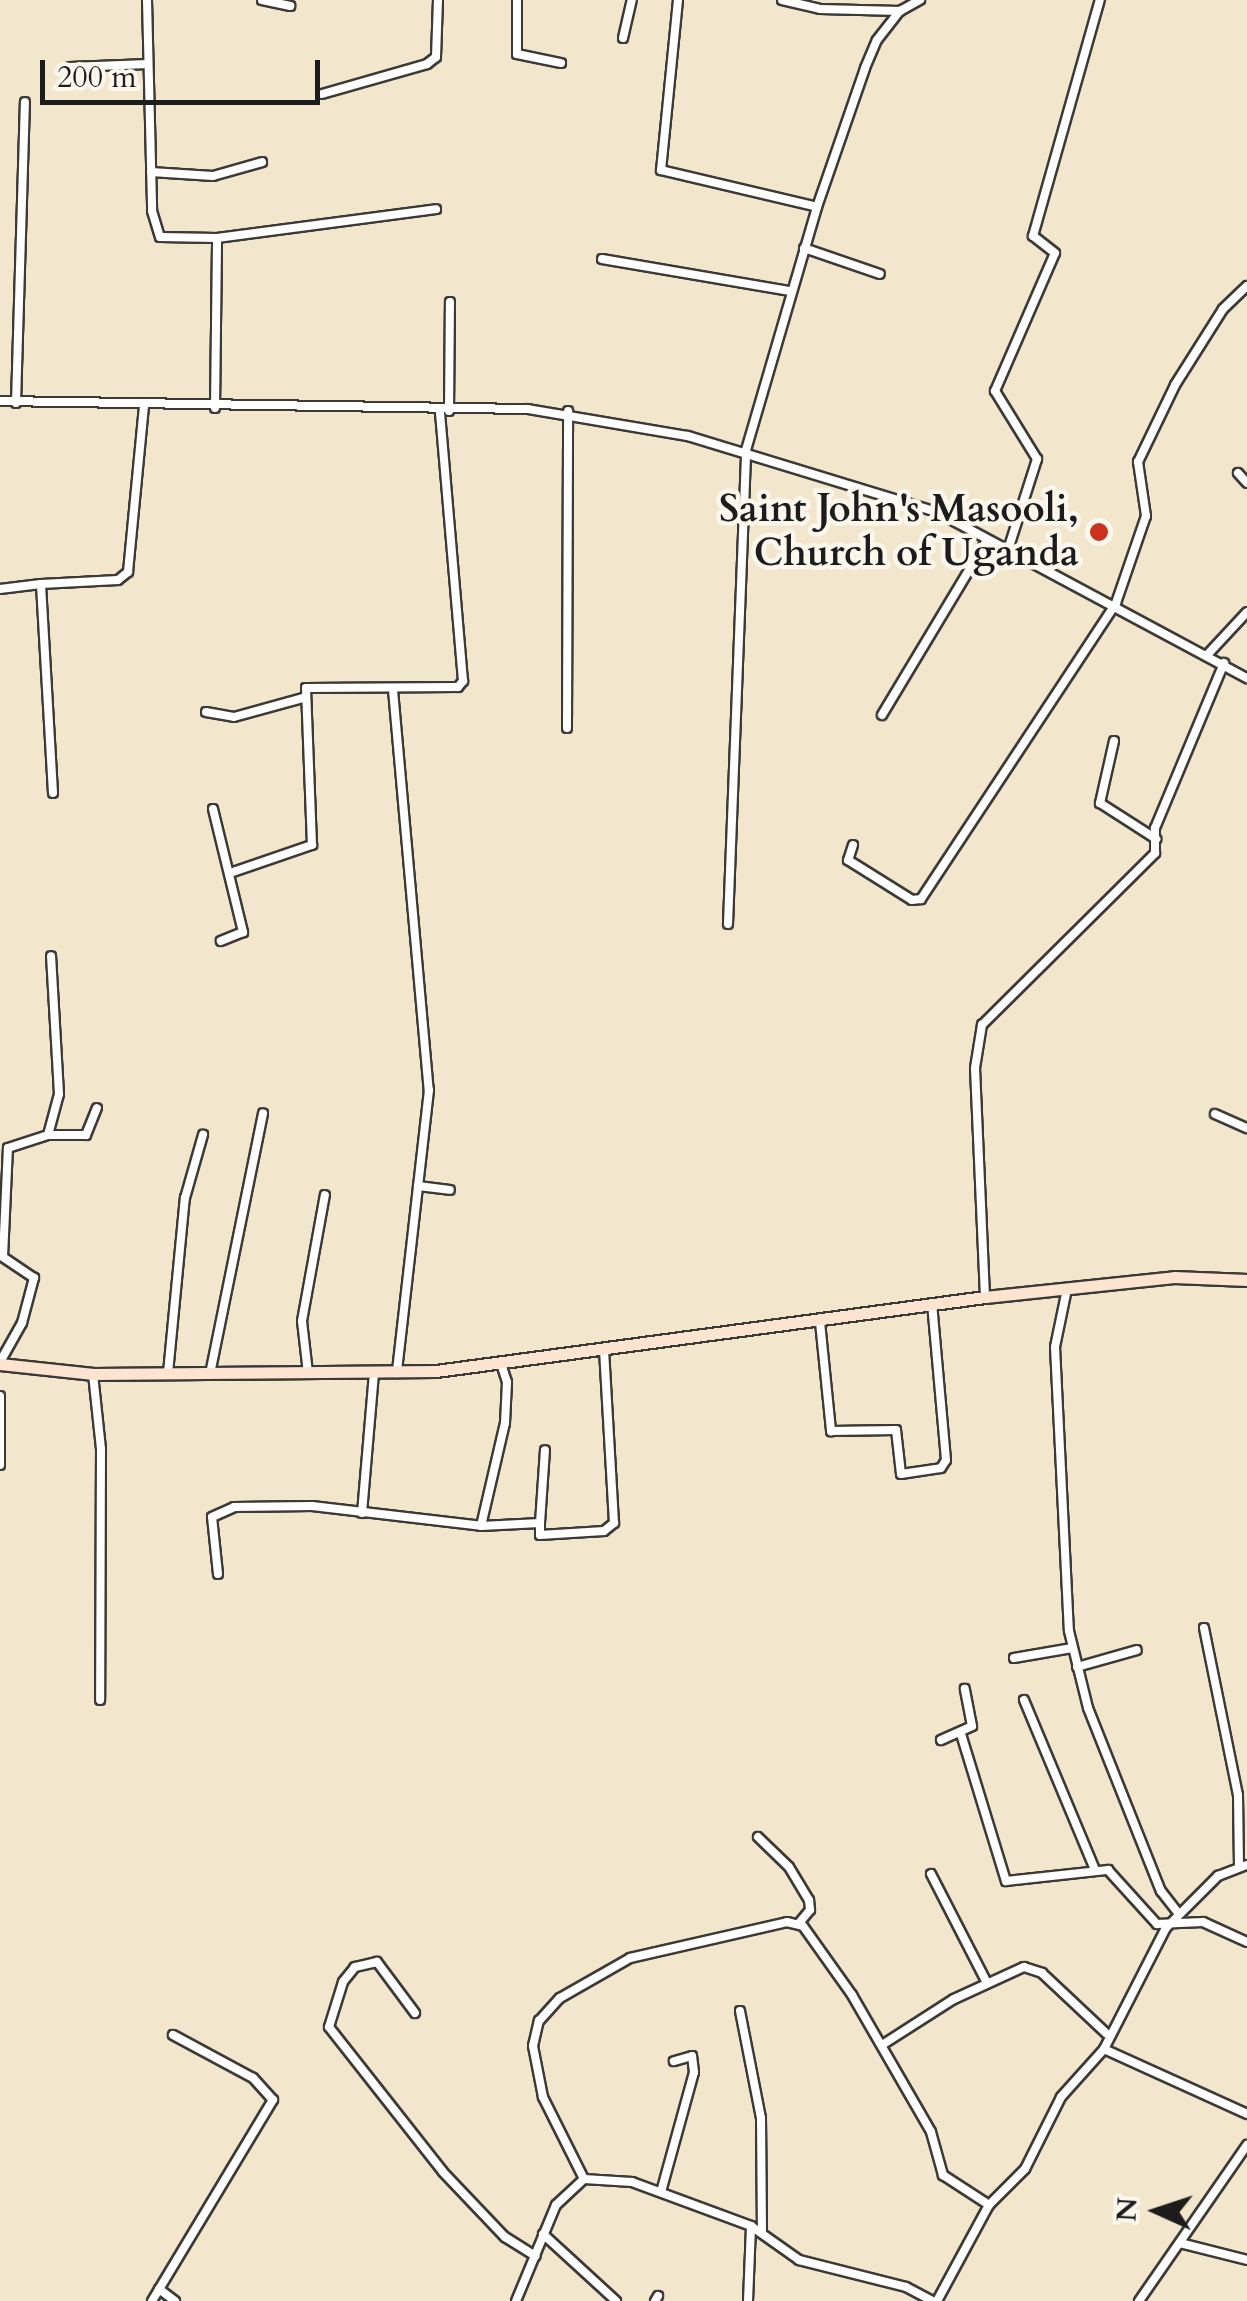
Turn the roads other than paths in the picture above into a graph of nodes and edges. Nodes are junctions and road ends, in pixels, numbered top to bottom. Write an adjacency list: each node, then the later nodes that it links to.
1 (147, 0): 14 (street)
2 (262, 0): 10 (street)
3 (438, 0): 16 (street)
4 (516, 0): 13 (street)
5 (632, 0): 12 (street)
6 (678, 0): 20 (street)
7 (920, 0): 11 (street)
8 (1100, 0): 39 (street)
9 (785, 2): 11 (street)
10 (290, 6)
11 (900, 11): 20 (street)
12 (623, 38)
13 (560, 63)
14 (148, 64): 15 (street); 19 (street)
15 (70, 68)
16 (322, 94)
17 (25, 102): 30 (street)
18 (262, 162): 19 (street)
19 (151, 172): 22 (street)
20 (816, 207): 23 (street)
21 (436, 208): 22 (street)
22 (218, 238): 32 (street)
23 (804, 248): 25 (street); 27 (street)
24 (602, 258): 27 (street)
25 (880, 274)
26 (1247, 286): 42 (street)
27 (790, 291): 35 (street)
28 (450, 302): 33 (street)
29 (0, 401): 30 (street)
30 (16, 403): 31 (street)
31 (144, 405): 32 (street); 40 (street)
32 (215, 408): 33 (street)
33 (444, 410): 34 (street); 47 (street)
34 (568, 411): 35 (street); 51 (street)
35 (746, 450): 38 (street); 58 (street)
36 (1238, 473): 37 (street)
37 (1247, 483)
38 (986, 542): 39 (street); 50 (street)
39 (1007, 553): 42 (street)
40 (41, 584): 41 (street); 53 (street)
41 (0, 589)
42 (1116, 603): 44 (street); 56 (street)
43 (1247, 612): 44 (street)
44 (1208, 654): 45 (street)
45 (1224, 663): 46 (street); 55 (street)
46 (1247, 678)
47 (394, 690): 48 (street); 67 (street)
48 (304, 698): 49 (street); 57 (street)
49 (206, 712)
50 (882, 715)
51 (567, 728)
52 (1114, 741): 55 (street)
53 (52, 793)
54 (213, 809): 57 (street)
55 (1156, 838): 72 (street)
56 (852, 845)
57 (230, 873): 59 (street)
58 (728, 924)
59 (221, 941)
60 (51, 956): 66 (street)
61 (96, 1108): 66 (street)
62 (263, 1112): 81 (street)
63 (1215, 1114): 64 (street)
64 (1247, 1128)
65 (203, 1134): 78 (street)
66 (48, 1135): 76 (street)
67 (418, 1186): 68 (street); 79 (street)
68 (450, 1190)
69 (324, 1195): 82 (street)
70 (1247, 1280): 71 (street)
71 (1067, 1288): 72 (street); 92 (street)
72 (986, 1297): 73 (street)
73 (932, 1304): 74 (street); 74 (street)
74 (820, 1322): 75 (street)
75 (604, 1351): 77 (street); 88 (street)
76 (0, 1363): 80 (street)
77 (501, 1364): 79 (street); 89 (street)
78 (168, 1373): 80 (street); 81 (street)
79 (397, 1373): 83 (street)
80 (93, 1374): 97 (street)
81 (210, 1374): 82 (street)
82 (308, 1374): 83 (street)
83 (374, 1374): 87 (street)
84 (0, 1396): 86 (street)
85 (545, 1450): 88 (street)
86 (0, 1465)
87 (362, 1513): 89 (street); 90 (street)
88 (540, 1523): 89 (street)
89 (481, 1526)
90 (218, 1574)
91 (1204, 1628): 102 (street)
92 (1072, 1648): 94 (street); 95 (street)
93 (1137, 1650): 95 (street)
94 (1014, 1658)
95 (1077, 1668): 105 (street)
96 (965, 1689): 99 (street)
97 (100, 1700)
98 (1024, 1700): 103 (street)
99 (961, 1734): 100 (street); 103 (street)
100 (942, 1740)
101 (758, 1837): 106 (street)
102 (1243, 1866): 105 (street)
103 (1096, 1870): 107 (street)
104 (931, 1874): 109 (street)
105 (1179, 1914): 107 (street)
106 (800, 1922): 114 (street); 119 (street)
107 (1166, 1928): 108 (street); 112 (street)
108 (1247, 1942)
109 (987, 1983): 112 (street); 114 (street)
110 (740, 2012): 123 (street)
111 (415, 2014): 126 (street)
112 (1106, 2033): 115 (street)
113 (173, 2035): 128 (street)
114 (882, 2045): 121 (street)
115 (1104, 2049): 117 (street); 121 (street)
116 (674, 2061): 120 (street)
117 (1247, 2114)
118 (1247, 2145): 125 (street)
119 (584, 2178): 120 (street); 124 (street)
120 (660, 2192): 122 (street)
121 (989, 2205): 134 (street)
122 (751, 2226): 123 (street); 133 (street)
123 (762, 2232): 134 (street)
124 (543, 2234): 126 (street); 132 (street)
125 (1180, 2243): 127 (street); 135 (street)
126 (534, 2256): 131 (street)
127 (1247, 2260)
128 (158, 2289): 129 (street); 130 (street)
129 (152, 2301)
130 (175, 2301)
131 (516, 2301)
132 (616, 2301)
133 (748, 2301)
134 (935, 2301)
135 (1140, 2301)

